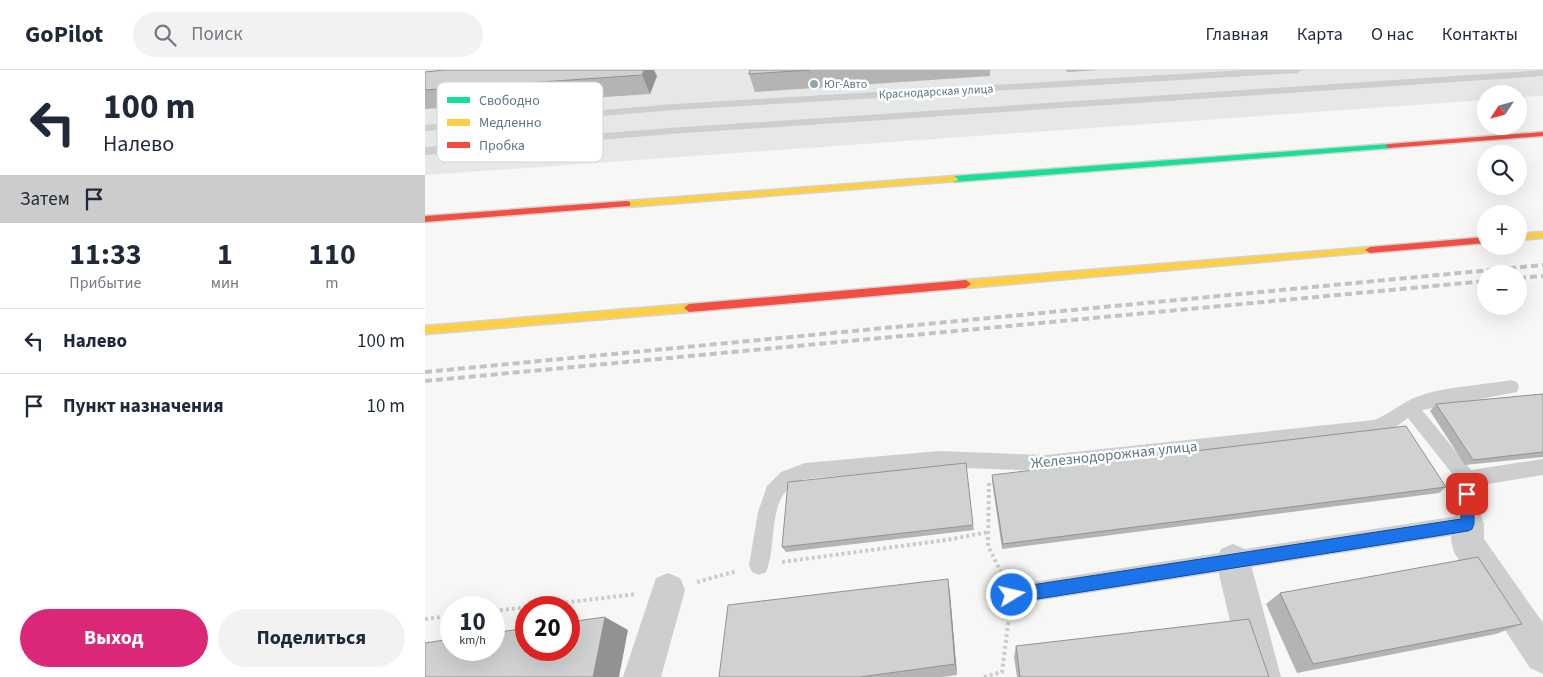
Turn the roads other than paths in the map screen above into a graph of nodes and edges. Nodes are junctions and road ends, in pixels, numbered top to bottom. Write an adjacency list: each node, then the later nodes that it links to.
1 (1297, 70): 3 (lane, Краснодарская улица)
2 (1543, 73): 5 (lane)
3 (603, 113)
4 (1543, 134): 6 (main road)
5 (603, 136)
6 (425, 219)
7 (1543, 235): 8 (main road)
8 (1527, 236)
9 (1477, 241): 10 (main road)
10 (425, 330)
11 (1511, 387): 12 (lane, Железнодорожная улица)
12 (1410, 407): 14 (lane); 17 (lane, Железнодорожная улица)
13 (1543, 467): 14 (lane)
14 (1467, 479): 15 (lane)
15 (1468, 524): 16 (lane); 20 (street)
16 (1233, 561): 19 (lane); 22 (street)
17 (759, 565)
18 (668, 590): 21 (street)
19 (1012, 595)
20 (1543, 655)
21 (642, 677)
22 (1262, 677)

